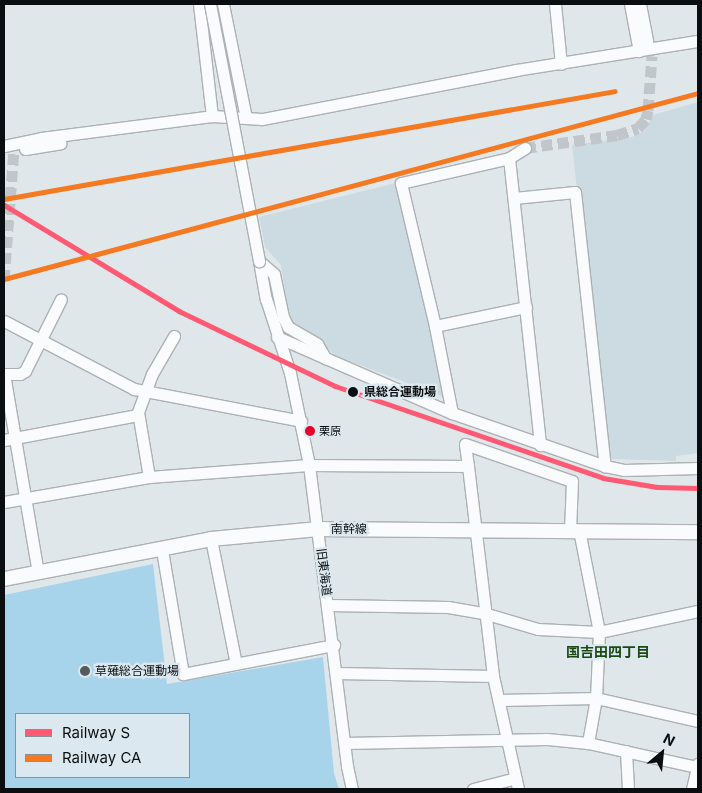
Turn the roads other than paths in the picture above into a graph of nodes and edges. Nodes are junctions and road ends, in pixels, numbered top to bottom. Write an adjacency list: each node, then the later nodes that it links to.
1 (199, 4): 11 (street)
2 (210, 4): 17 (street, 旧東海道, bridge)
3 (223, 4): 12 (street)
4 (555, 4): 10 (street)
5 (630, 4): 9 (street)
6 (640, 4): 7 (street)
7 (647, 41)
8 (698, 41): 9 (street)
9 (639, 51): 10 (street)
10 (561, 64): 12 (street)
11 (212, 116): 12 (street); 13 (street)
12 (246, 118)
13 (9, 148)
14 (525, 148): 15 (street)
15 (509, 158): 16 (street); 21 (street)
16 (514, 198): 19 (street); 35 (street)
17 (259, 261): 23 (street, 旧東海道); 25 (street)
18 (61, 299): 24 (street)
19 (526, 307): 21 (street); 32 (street)
20 (4, 321): 24 (street)
21 (434, 326): 28 (street)
22 (174, 336): 27 (street)
23 (277, 337): 25 (street); 30 (street, 旧東海道)
24 (40, 340): 26 (street); 27 (street)
25 (326, 359): 28 (street)
26 (4, 374): 31 (street)
27 (145, 392): 29 (street); 30 (street)
28 (452, 413): 32 (street)
29 (138, 415): 31 (street); 37 (street)
30 (300, 421): 33 (street, 旧東海道)
31 (10, 439): 38 (street)
32 (540, 445): 35 (street)
33 (309, 465): 34 (street); 37 (street); 40 (street, 旧東海道)
34 (468, 466): 41 (street); 42 (street)
35 (604, 466): 36 (street)
36 (698, 468)
37 (149, 477): 38 (street)
38 (25, 498): 39 (street); 46 (street)
39 (4, 502)
40 (319, 529): 41 (main road, 南幹線); 44 (main road, 南幹線); 48 (street, 旧東海道)
41 (477, 529): 42 (main road, 南幹線); 50 (street)
42 (575, 530): 43 (main road, 南幹線); 51 (street)
43 (698, 532)
44 (211, 539): 45 (main road, 南幹線); 53 (street)
45 (162, 550): 46 (main road, 南幹線); 53 (street)
46 (38, 572): 47 (main road, 南幹線)
47 (4, 579)
48 (328, 605): 50 (street, 旧東海道); 52 (street)
49 (698, 611): 51 (street, 旧東海道)
50 (487, 614): 51 (street, 旧東海道); 55 (street)
51 (598, 632): 56 (street)
52 (334, 645): 53 (street); 54 (street)
53 (236, 664)
54 (337, 673): 55 (street); 61 (street)
55 (493, 676): 57 (street)
56 (596, 698): 57 (street); 58 (street); 60 (street)
57 (499, 700): 59 (street)
58 (698, 721)
59 (508, 740): 60 (street); 61 (street); 64 (street)
60 (588, 742): 62 (street)
61 (345, 743): 65 (street)
62 (626, 751): 63 (street); 67 (street)
63 (698, 766): 68 (street)
64 (517, 784): 66 (street)
65 (352, 789)
66 (473, 789)
67 (628, 789)
68 (692, 789)

